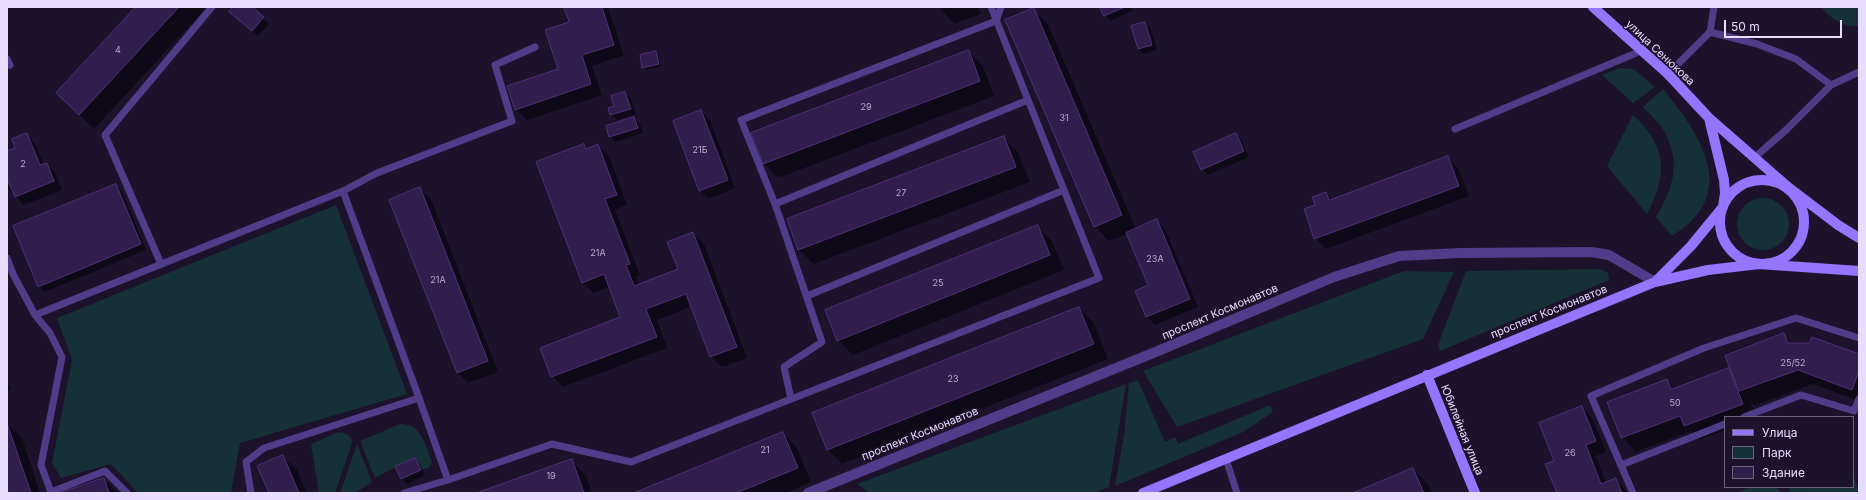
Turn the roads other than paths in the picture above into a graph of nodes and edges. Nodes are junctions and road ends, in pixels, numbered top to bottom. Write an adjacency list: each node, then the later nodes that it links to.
1 (212, 7): 24 (lane)
2 (991, 7): 6 (lane)
3 (1001, 7): 6 (lane)
4 (1593, 7): 9 (main road, улица Сенюкова)
5 (1714, 7): 7 (lane)
6 (996, 21): 13 (lane); 20 (lane)
7 (1710, 32): 11 (lane); 12 (lane)
8 (535, 47): 19 (lane)
9 (1642, 51): 11 (main road, улица Сенюкова); 15 (lane)
10 (1859, 72): 12 (lane)
11 (1668, 74): 14 (main road, улица Сенюкова)
12 (1831, 85): 16 (lane)
13 (1028, 100): 18 (lane); 20 (lane)
14 (1709, 118): 16 (main road, улица Сенюкова); 21 (main road, улица Сенюкова)
15 (1455, 129)
16 (1755, 157): 17 (main road, улица Сенюкова)
17 (1788, 187): 21 (main road, улица Сенюкова); 22 (main road, улица Сенюкова); 25 (main road, улица Сенюкова)
18 (1064, 190): 28 (lane); 33 (lane)
19 (343, 191): 24 (lane); 32 (lane)
20 (775, 204): 28 (lane)
21 (1723, 208): 25 (main road, улица Сенюкова); 27 (main road, проспект Космонавтов)
22 (1859, 238)
23 (7, 258): 29 (lane)
24 (161, 264): 29 (lane)
25 (1759, 264): 26 (main road, улица Сенюкова); 27 (main road, проспект Космонавтов)
26 (1859, 271)
27 (1655, 282): 31 (main road, проспект Космонавтов); 43 (street, проспект Космонавтов)
28 (807, 296): 33 (lane)
29 (35, 315): 40 (lane)
30 (1859, 338): 38 (lane)
31 (1427, 375): 37 (main road, проспект Космонавтов); 46 (main road, Юбилейная улица)
32 (419, 398): 39 (lane); 41 (lane)
33 (791, 399): 39 (lane)
34 (1859, 399): 35 (lane)
35 (1747, 416)
36 (1724, 424): 38 (lane)
37 (1226, 459): 44 (main road, проспект Космонавтов); 45 (lane)
38 (1621, 465): 47 (lane)
39 (448, 480): 42 (lane)
40 (127, 493)
41 (251, 493)
42 (404, 493)
43 (808, 493)
44 (1143, 493)
45 (1238, 493)
46 (1474, 493)
47 (1633, 493)

